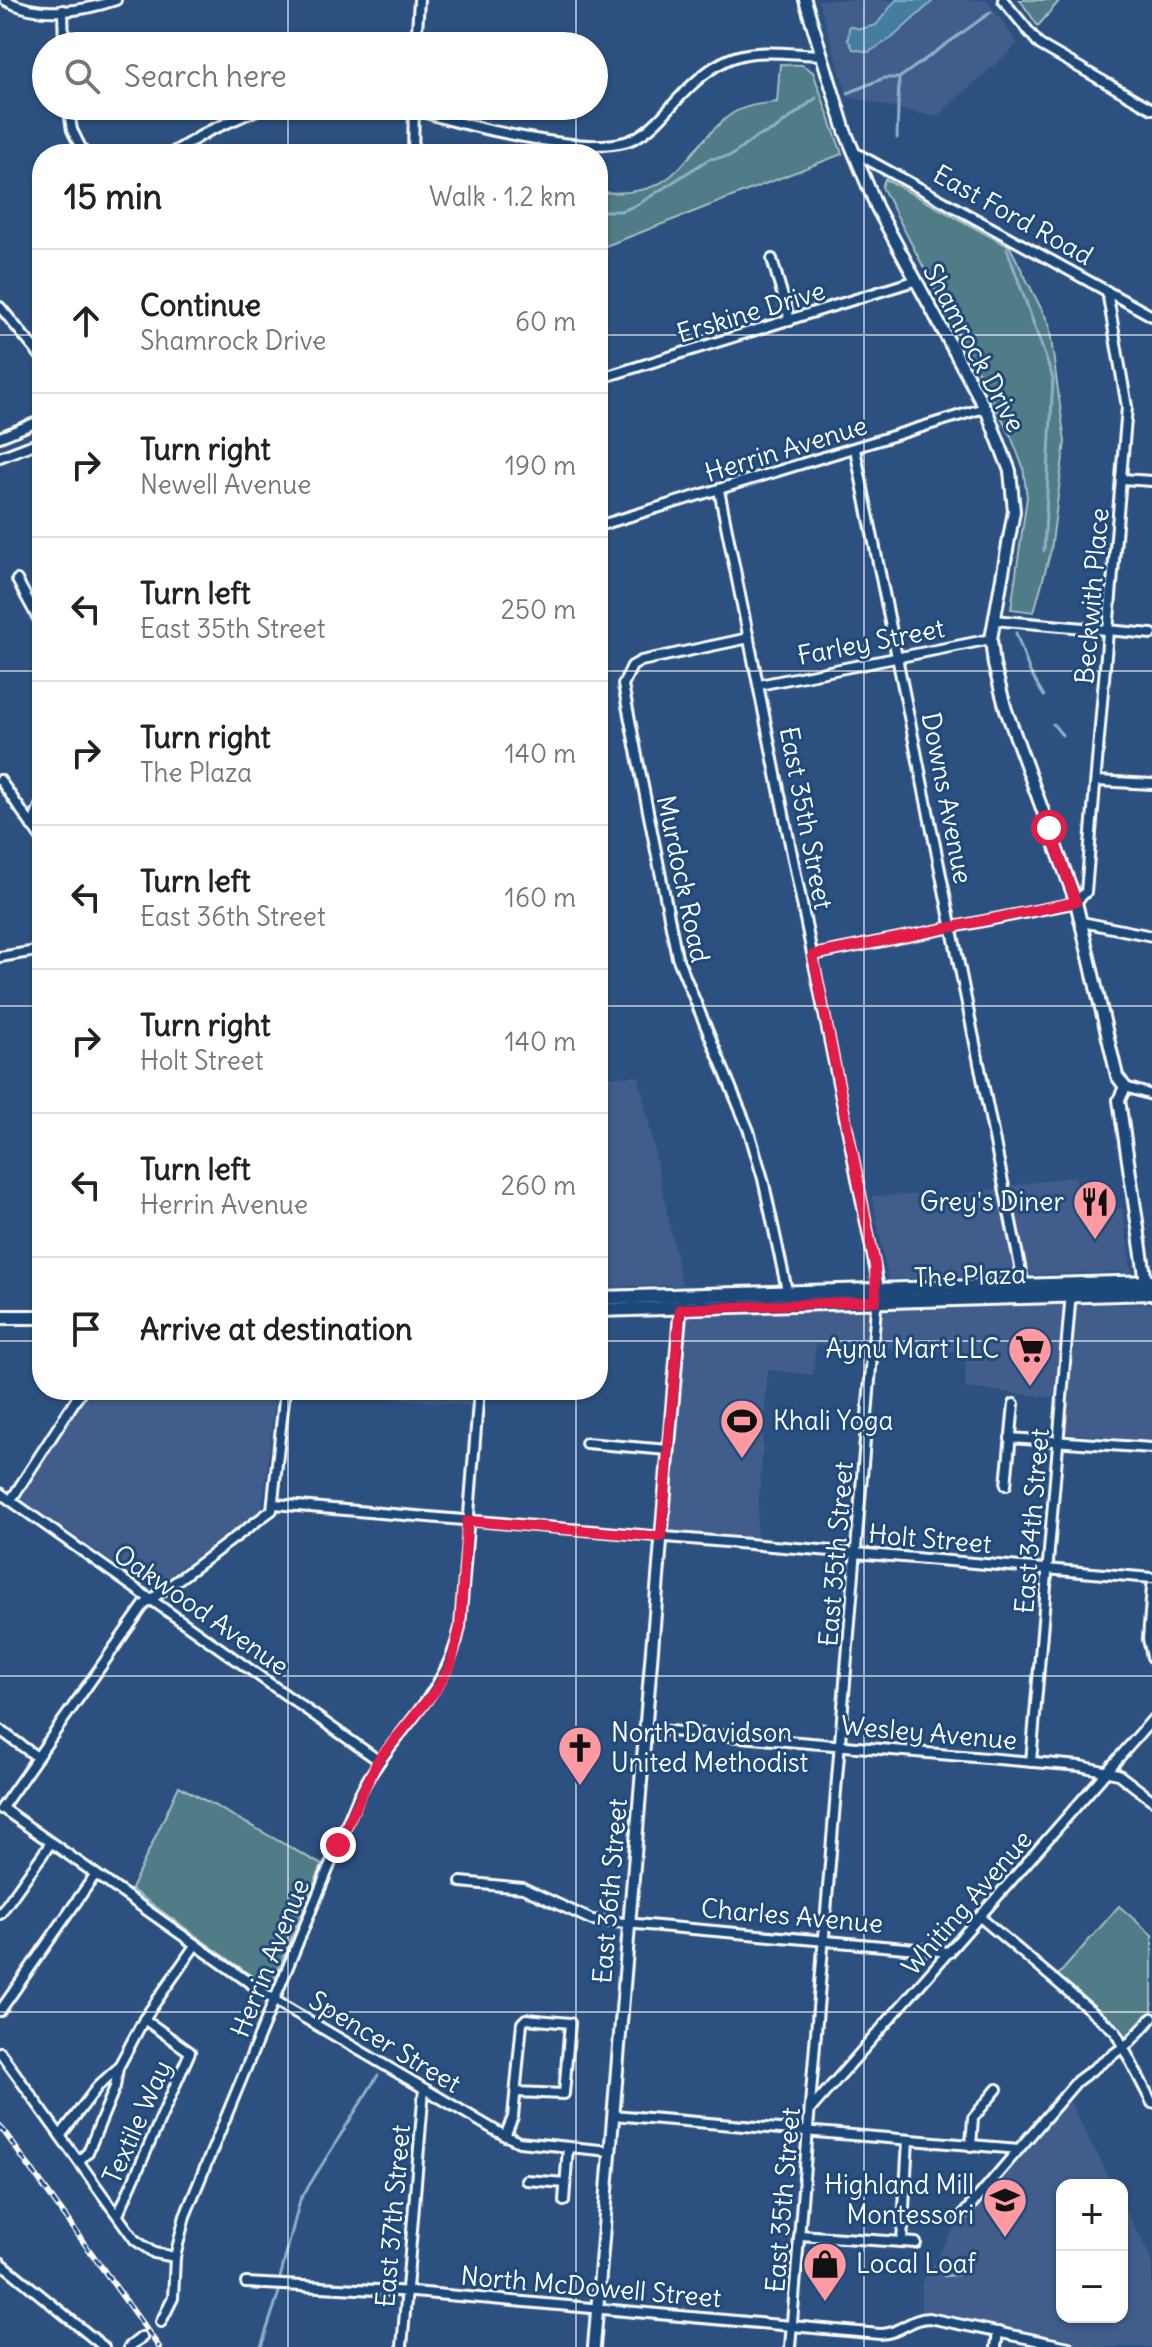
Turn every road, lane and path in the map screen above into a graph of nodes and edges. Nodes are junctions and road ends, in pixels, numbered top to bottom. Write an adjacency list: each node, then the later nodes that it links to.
1 (5, 0): 6 (street)
2 (116, 0): 6 (street)
3 (419, 0): 8 (street)
4 (805, 0): 9 (street, Shamrock Drive)
5 (1003, 0): 10 (street)
6 (63, 10): 7 (street)
7 (64, 32)
8 (417, 32)
9 (822, 55): 14 (street); 18 (street, Shamrock Drive)
10 (1152, 109)
11 (70, 120): 15 (street)
12 (233, 120): 16 (street)
13 (412, 120): 17 (street)
14 (454, 120)
15 (79, 144)
16 (187, 144)
17 (413, 144)
18 (854, 152): 20 (street, Shamrock Drive); 21 (street, East Ford Road)
19 (772, 259): 24 (street)
20 (914, 281): 24 (street, Erskine Drive); 27 (street, Shamrock Drive)
21 (1107, 291): 23 (street, East Ford Road); 33 (street, Beckwith Place)
22 (0, 307): 25 (street)
23 (1152, 316)
24 (790, 321): 26 (street, Erskine Drive)
25 (32, 346)
26 (608, 376)
27 (984, 408): 31 (street, Herrin Avenue); 39 (street, Shamrock Drive)
28 (32, 424): 29 (street)
29 (0, 437)
30 (32, 445): 32 (street)
31 (855, 449): 35 (street, Herrin Avenue); 44 (street, Downs Avenue)
32 (0, 457)
33 (1122, 479): 34 (street); 40 (street, Beckwith Place)
34 (1152, 481)
35 (719, 490): 36 (street, Herrin Avenue); 42 (street, East 35th Street)
36 (608, 523)
37 (17, 580): 38 (street)
38 (32, 608)
39 (994, 620): 40 (street); 43 (street, Shamrock Drive)
40 (1110, 630): 41 (street); 47 (street, Beckwith Place)
41 (1152, 634)
42 (749, 638): 45 (street, East 35th Street); 64 (street, Murdock Road)
43 (991, 639): 44 (street, Farley Street); 50 (street, Shamrock Drive)
44 (898, 657): 45 (street, Farley Street); 52 (street, Downs Avenue)
45 (759, 685): 55 (street, East 35th Street)
46 (0, 780): 49 (street)
47 (1097, 781): 48 (street); 50 (street, Beckwith Place)
48 (1152, 784)
49 (32, 826)
50 (1076, 902): 51 (street, Shamrock Drive); 52 (street)
51 (1082, 922): 53 (street); 57 (street, Shamrock Drive)
52 (952, 926): 55 (street); 61 (street, Downs Avenue)
53 (1152, 936)
54 (32, 952): 56 (street)
55 (813, 955): 62 (street, East 35th Street)
56 (0, 957)
57 (1125, 1087): 58 (street); 59 (street, Shamrock Drive)
58 (1152, 1095)
59 (1150, 1286): 60 (main road, The Plaza)
60 (1071, 1289): 61 (main road, The Plaza); 74 (street, East 34th Street)
61 (1024, 1290): 62 (main road, The Plaza)
62 (876, 1295): 64 (main road, The Plaza); 84 (street, East 35th Street)
63 (608, 1298): 65 (main road, The Plaza)
64 (788, 1298): 65 (main road, The Plaza)
65 (681, 1302): 66 (main road, The Plaza); 77 (street, East 36th Street)
66 (608, 1309)
67 (0, 1317): 68 (main road)
68 (32, 1317)
69 (76, 1400): 80 (street)
70 (284, 1400): 81 (street)
71 (478, 1400): 82 (street, Herrin Avenue)
72 (1014, 1404): 73 (street)
73 (1010, 1438): 74 (street); 78 (street)
74 (1058, 1442): 76 (street); 85 (street, East 34th Street)
75 (586, 1443): 77 (street)
76 (1152, 1448)
77 (668, 1450): 83 (street, East 36th Street)
78 (1006, 1485)
79 (0, 1493): 80 (street, Oakwood Avenue)
80 (11, 1500): 88 (street, Oakwood Avenue)
81 (274, 1504): 82 (street, Holt Street); 88 (street)
82 (467, 1521): 83 (street, Holt Street); 95 (street, Herrin Avenue)
83 (661, 1537): 84 (street, Holt Street); 91 (street, East 36th Street)
84 (856, 1553): 85 (street, Holt Street); 93 (street, East 35th Street)
85 (1047, 1569): 86 (street, Holt Street); 96 (street, East 34th Street)
86 (1152, 1578)
87 (1152, 1587): 89 (street)
88 (151, 1599): 94 (street); 95 (street, Oakwood Avenue)
89 (1152, 1657)
90 (1152, 1720): 97 (street, Whiting Avenue)
91 (646, 1729): 93 (street, Wesley Avenue); 105 (street, East 36th Street)
92 (0, 1730): 94 (street)
93 (840, 1746): 96 (street, Wesley Avenue); 106 (street, East 35th Street)
94 (37, 1757): 99 (street)
95 (378, 1760): 109 (street, Herrin Avenue)
96 (1031, 1762): 97 (street, Wesley Avenue)
97 (1110, 1771): 98 (street, Wesley Avenue); 104 (street, Whiting Avenue)
98 (1152, 1800)
99 (1, 1809): 100 (street, Spencer Street)
100 (50, 1844): 101 (street, Spencer Street); 103 (street)
101 (95, 1875): 107 (street, Spencer Street); 110 (street)
102 (461, 1882): 105 (street, Charles Avenue)
103 (0, 1914)
104 (981, 1918): 108 (street, Whiting Avenue); 113 (street)
105 (629, 1922): 106 (street, Charles Avenue); 121 (street, East 36th Street)
106 (824, 1939): 108 (street, Charles Avenue); 120 (street, East 35th Street)
107 (196, 1944): 109 (street, Spencer Street); 112 (street)
108 (950, 1952): 120 (street, Whiting Avenue)
109 (274, 2000): 116 (street, Spencer Street); 139 (street, Herrin Avenue)
110 (0, 2011)
111 (1152, 2018): 113 (street)
112 (144, 2019): 115 (street); 135 (street, Textile Way)
113 (1125, 2046): 119 (street); 128 (street)
114 (0, 2052): 123 (street)
115 (118, 2068): 123 (street); 130 (street)
116 (424, 2089): 124 (street, Spencer Street); 142 (street, East 37th Street)
117 (997, 2089): 126 (street)
118 (516, 2092): 118 (street); 124 (street)
119 (1152, 2103)
120 (810, 2110): 122 (street, East 35th Street)
121 (613, 2115): 122 (street); 129 (street, East 36th Street)
122 (808, 2132): 125 (street); 136 (street, East 35th Street)
123 (61, 2135): 130 (street)
124 (505, 2136): 127 (street, Spencer Street)
125 (908, 2140): 126 (street); 137 (street)
126 (971, 2146): 128 (street)
127 (568, 2147): 129 (street, Spencer Street); 132 (street)
128 (1019, 2149): 134 (street)
129 (610, 2151): 143 (street, East 36th Street)
130 (79, 2161): 135 (street)
131 (526, 2180): 132 (street)
132 (566, 2183): 133 (street)
133 (564, 2201)
134 (963, 2214)
135 (118, 2215): 139 (street)
136 (800, 2235): 137 (street); 145 (street, East 35th Street)
137 (902, 2242): 138 (street)
138 (916, 2243)
139 (175, 2257): 144 (street, Herrin Avenue)
140 (0, 2262): 148 (street)
141 (246, 2283): 142 (street, North McDowell Street)
142 (406, 2292): 143 (street, North McDowell Street); 150 (street, East 37th Street)
143 (597, 2308): 145 (street, North McDowell Street); 151 (street, East 36th Street)
144 (161, 2322)
145 (792, 2325): 146 (street, North McDowell Street); 152 (street, East 35th Street)
146 (998, 2332): 153 (street); 154 (street, North McDowell Street)
147 (142, 2337): 149 (street)
148 (104, 2347)
149 (129, 2347)
150 (402, 2347)
151 (594, 2347)
152 (790, 2347)
153 (996, 2347)
154 (1069, 2347)

